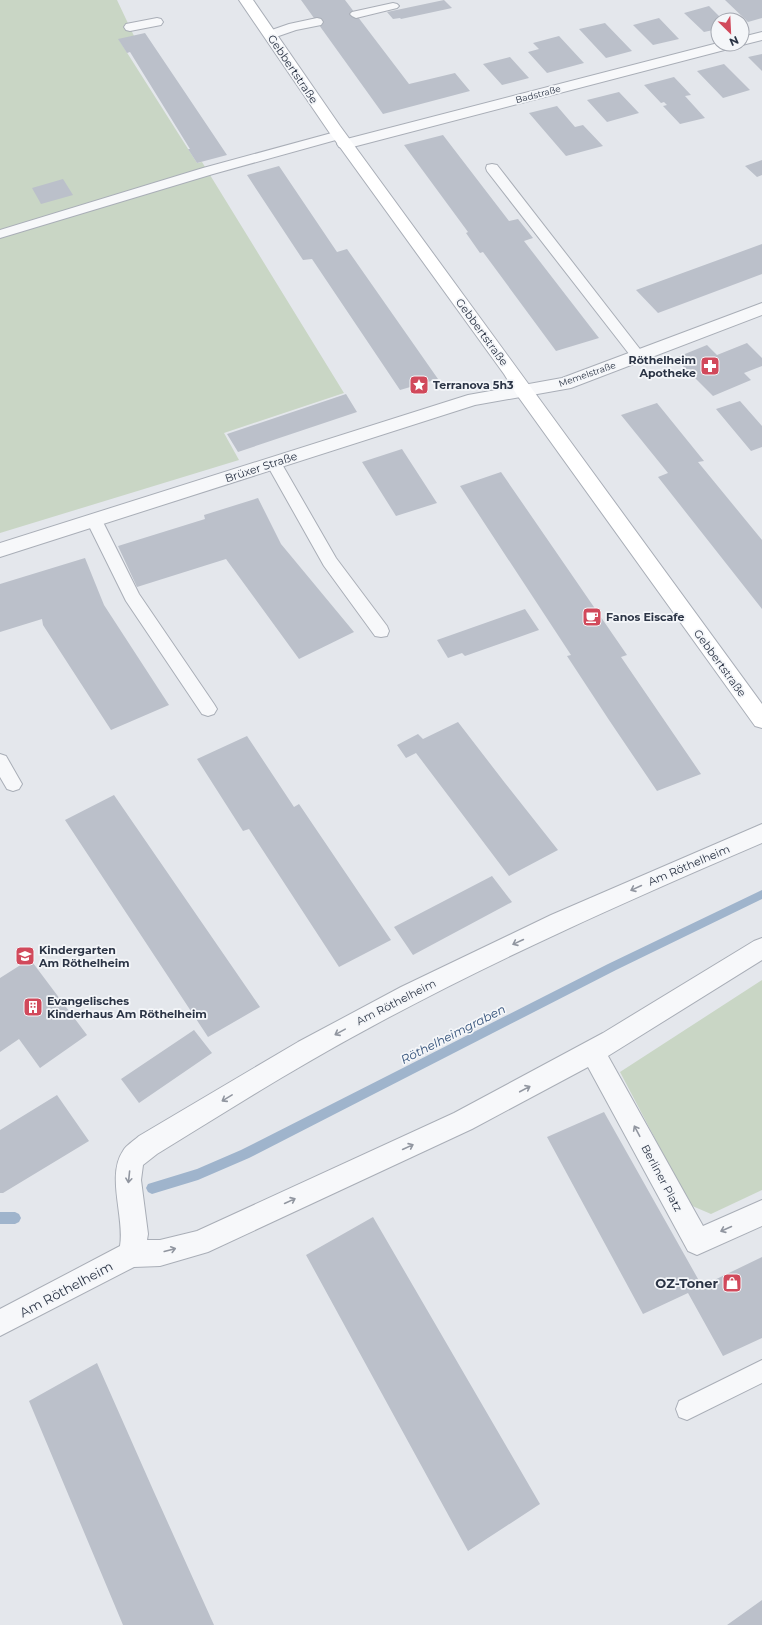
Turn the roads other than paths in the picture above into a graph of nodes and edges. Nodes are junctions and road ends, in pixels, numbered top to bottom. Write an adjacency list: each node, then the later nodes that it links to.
1 (246, 0): 7 (street, Gebbertstraße)
2 (393, 6): 3 (lane)
3 (356, 14)
4 (157, 22): 6 (lane)
5 (317, 22): 7 (lane)
6 (130, 27)
7 (270, 35): 11 (street, Gebbertstraße)
8 (762, 36): 9 (street)
9 (750, 39)
10 (710, 49): 11 (street, Badstraße)
11 (342, 140): 13 (lane); 16 (street, Gebbertstraße)
12 (492, 168): 15 (lane)
13 (0, 234)
14 (762, 308): 15 (street, Memelstraße)
15 (638, 356): 16 (street, Memelstraße)
16 (523, 391): 17 (street, Brüxer Straße); 22 (street, Gebbertstraße)
17 (274, 463): 18 (street, Brüxer Straße); 20 (lane)
18 (94, 520): 19 (street, Brüxer Straße); 21 (lane)
19 (0, 550)
20 (381, 631)
21 (208, 709)
22 (762, 720)
23 (0, 761): 24 (lane)
24 (14, 784)
25 (762, 834): 29 (street, Am Röthelheim, one-way to 29)
26 (762, 948): 27 (street, Am Röthelheim)
27 (593, 1052): 28 (street, Berliner Platz, one-way to 27); 29 (street, Am Röthelheim, one-way to 27)
28 (762, 1213)
29 (132, 1254): 30 (street, Am Röthelheim)
30 (0, 1323)
31 (762, 1372): 32 (lane)
32 (687, 1409)

